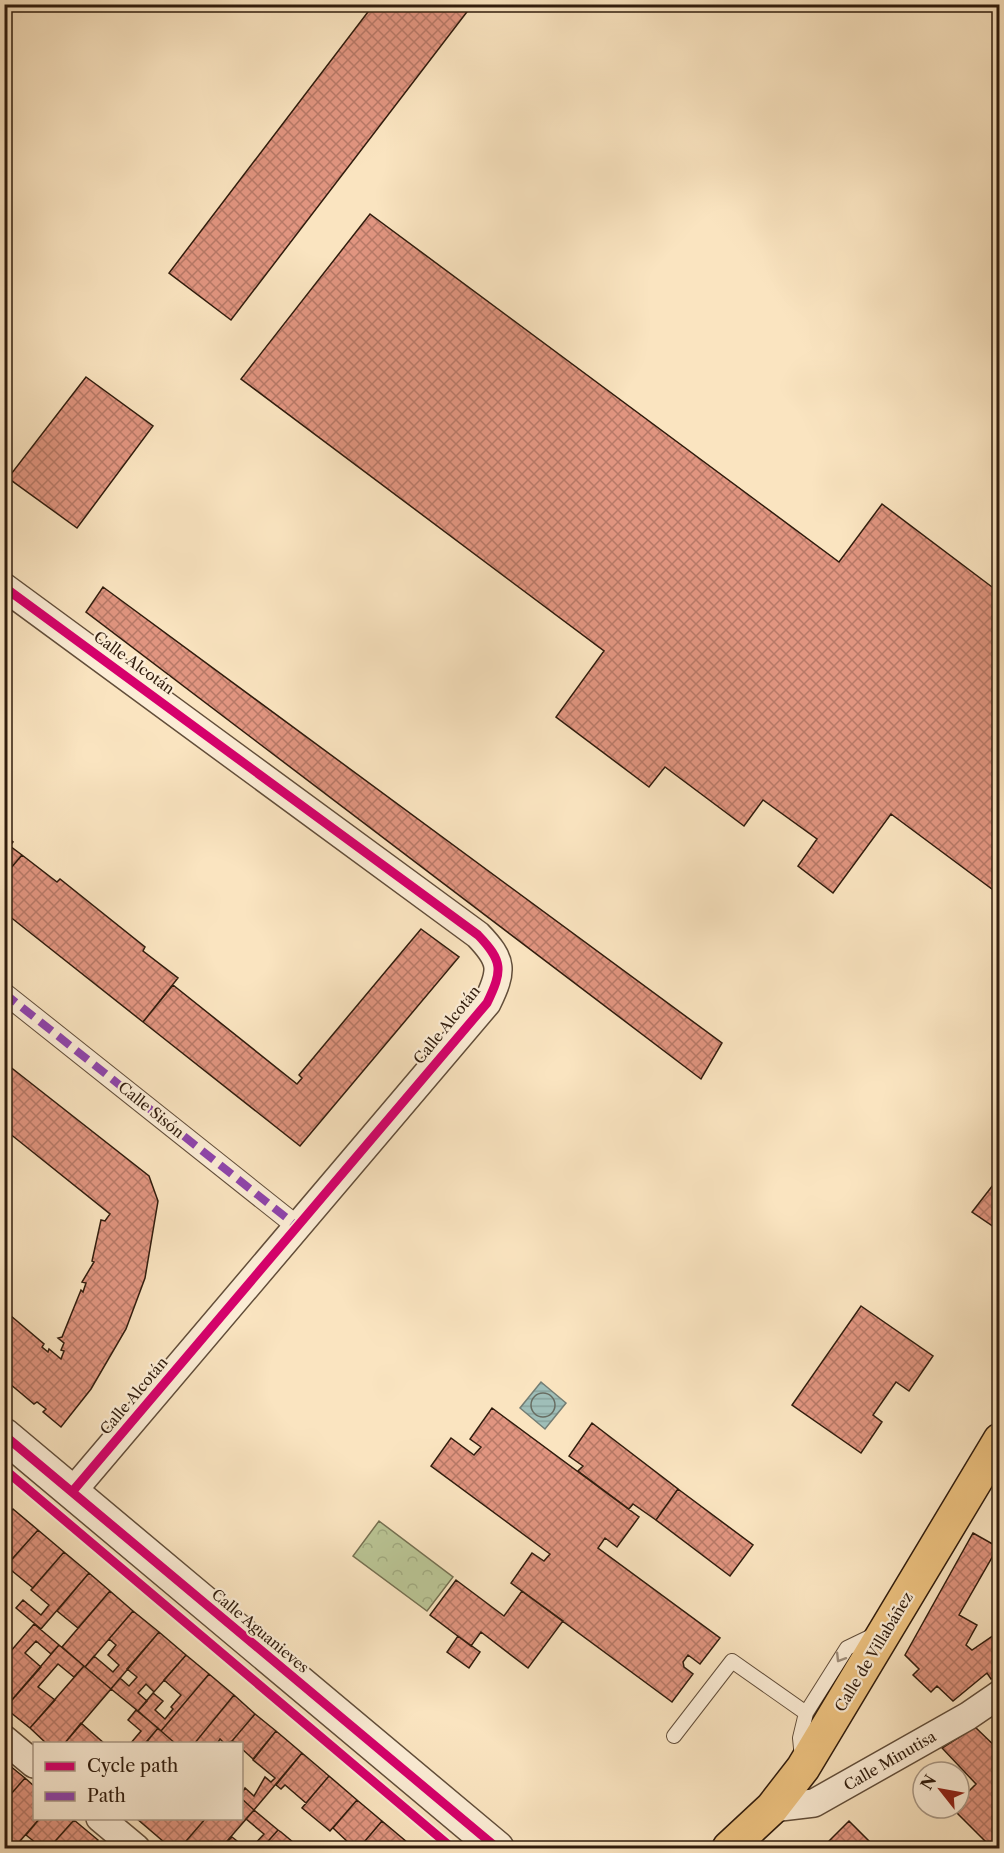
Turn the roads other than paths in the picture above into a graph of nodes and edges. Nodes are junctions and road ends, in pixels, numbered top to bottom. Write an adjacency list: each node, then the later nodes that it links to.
1 (4, 587): 3 (street, Calle Alcotán)
2 (4, 993): 3 (street, Calle Sisón)
3 (298, 1227): 6 (street, Calle Alcotán)
4 (4, 1436): 6 (street, Calle Aguanieves)
5 (999, 1440): 7 (main road, Calle de Villabáñez)
6 (72, 1492): 17 (street, Calle Aguanieves)
7 (888, 1628): 9 (lane, one-way to 9); 13 (main road, Calle de Villabáñez)
8 (999, 1694): 14 (street, Calle Minutisa)
9 (806, 1713): 10 (lane); 13 (lane)
10 (674, 1736)
11 (4, 1739): 12 (street)
12 (33, 1763)
13 (803, 1768): 14 (main road, Calle de Villabáñez)
14 (772, 1808): 18 (main road, Calle de Villabáñez)
15 (102, 1820): 16 (street)
16 (136, 1848)
17 (497, 1848)
18 (729, 1848)

